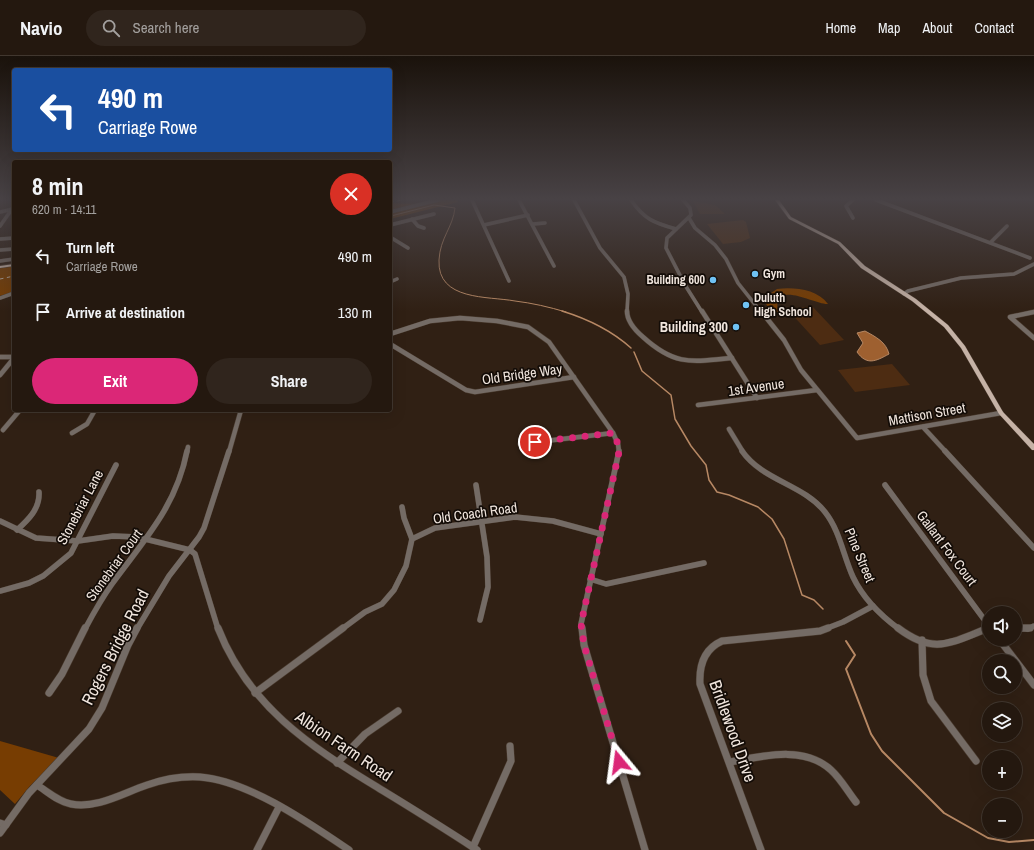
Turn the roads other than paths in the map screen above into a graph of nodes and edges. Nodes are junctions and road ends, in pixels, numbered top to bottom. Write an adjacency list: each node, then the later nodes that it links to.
1 (489, 237): 26 (street)
2 (540, 237): 21 (street)
3 (594, 237): 36 (street)
4 (668, 237): 36 (street)
5 (706, 237): 40 (street)
6 (827, 237): 28 (main road)
7 (977, 237): 12 (street)
8 (996, 237): 12 (street)
9 (12, 238): 11 (street)
10 (392, 238): 13 (street)
11 (0, 239)
12 (991, 242): 16 (street)
13 (408, 248)
14 (12, 249): 15 (street)
15 (0, 250)
16 (1032, 256): 19 (street)
17 (12, 259): 18 (street)
18 (0, 261)
19 (1034, 263): 28 (street)
20 (12, 265): 22 (main road)
21 (554, 266)
22 (0, 268)
23 (1034, 268): 28 (street)
24 (397, 279): 25 (street)
25 (392, 281)
26 (509, 281)
27 (12, 294): 29 (street)
28 (904, 294): 46 (main road)
29 (0, 298)
30 (1034, 312): 32 (street)
31 (392, 333): 39 (street)
32 (1034, 338)
33 (392, 345): 39 (street, Old Bridge Way)
34 (0, 357): 35 (street)
35 (12, 357)
36 (732, 358): 41 (street)
37 (12, 360): 38 (street)
38 (0, 375)
39 (574, 377): 51 (street)
40 (817, 390): 41 (street, 1st Avenue); 47 (street, Mattison Street)
41 (757, 398): 42 (street, 1st Avenue)
42 (698, 405)
43 (18, 412): 49 (street)
44 (94, 412): 50 (street)
45 (240, 412): 68 (street, Rogers Bridge Road)
46 (1001, 413): 47 (street, Mattison Street); 54 (main road)
47 (923, 427): 67 (street)
48 (729, 429): 72 (street, Pine Street)
49 (4, 430)
50 (72, 433)
51 (613, 433): 52 (street); 63 (street)
52 (520, 444)
53 (188, 446): 64 (street, Stonebriar Court)
54 (1034, 448)
55 (116, 465): 66 (street, Stonebriar Lane)
56 (476, 485): 61 (street)
57 (885, 485): 73 (street, Gallant Fox Court)
58 (39, 492): 62 (street)
59 (402, 507): 65 (street)
60 (0, 521): 62 (street)
61 (482, 522): 63 (street, Old Coach Road); 65 (street, Old Coach Road); 74 (street)
62 (18, 530): 66 (street)
63 (601, 534): 70 (street)
64 (148, 539): 66 (street); 68 (street); 81 (street, Stonebriar Court)
65 (412, 539): 82 (street)
66 (78, 541): 71 (street, Stonebriar Lane)
67 (1034, 548)
68 (190, 550): 82 (street, Albion Farm Road); 88 (street, Rogers Bridge Road)
69 (704, 563): 70 (street)
70 (590, 579): 96 (street)
71 (0, 591)
72 (873, 606): 78 (street, Pine Street); 86 (street, Bridlewood Drive)
73 (982, 617)
74 (480, 620)
75 (1034, 626): 76 (street)
76 (1022, 629)
77 (982, 630): 78 (street, Pine Street)
78 (922, 640): 85 (street)
79 (1004, 646): 80 (street)
80 (1034, 685)
81 (49, 693)
82 (255, 693): 87 (street, Albion Farm Road)
83 (398, 711): 87 (street)
84 (510, 746): 93 (street)
85 (976, 761)
86 (730, 762): 89 (street); 97 (street, Bridlewood Drive)
87 (337, 763): 93 (street, Albion Farm Road)
88 (37, 785): 90 (street); 91 (street, Rogers Bridge Road)
89 (856, 802)
90 (279, 807): 94 (street); 95 (street)
91 (3, 824): 92 (street, Rogers Bridge Road)
92 (0, 833)
93 (475, 848)
94 (257, 850)
95 (349, 850)
96 (645, 850)
97 (762, 850)

